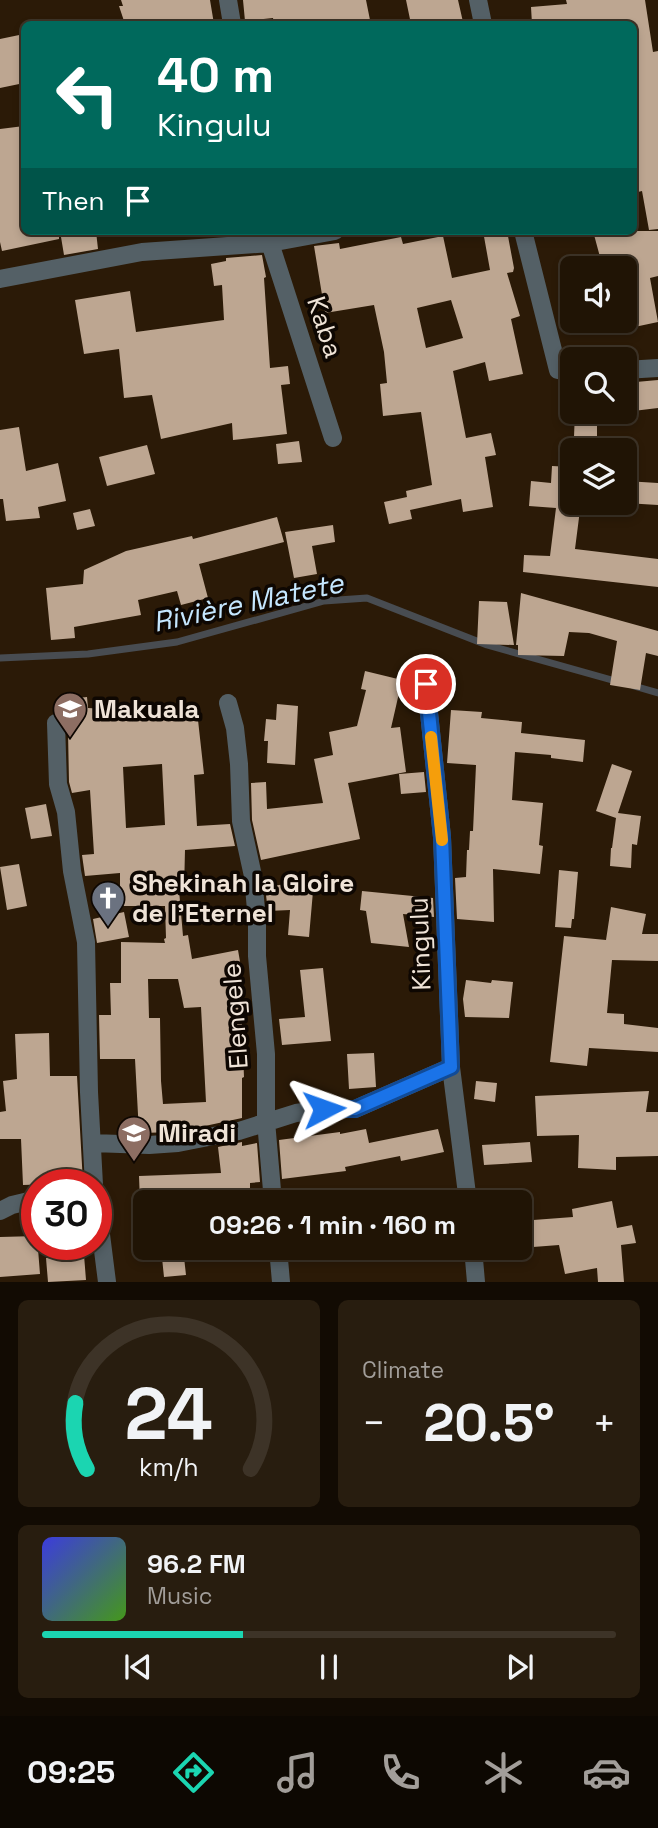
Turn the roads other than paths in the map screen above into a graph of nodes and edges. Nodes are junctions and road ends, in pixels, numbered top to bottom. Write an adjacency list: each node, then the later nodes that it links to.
1 (228, 0): 3 (street)
2 (478, 0): 4 (street)
3 (232, 21)
4 (482, 21)
5 (291, 235): 7 (street)
6 (524, 235): 11 (street)
7 (269, 237): 8 (street); 12 (street, Kaba)
8 (0, 279)
9 (658, 368): 10 (street)
10 (637, 369)
11 (560, 370)
12 (333, 438)
13 (426, 684): 16 (street, Kingulu)
14 (228, 703): 17 (street, Elengele)
15 (56, 723): 18 (street)
16 (451, 1067): 17 (street); 21 (street, Kingulu)
17 (266, 1121): 18 (street); 20 (street, Elengele)
18 (92, 1143): 19 (street)
19 (93, 1169)
20 (272, 1190)
21 (466, 1190)
22 (21, 1203): 23 (street)
23 (0, 1211)
24 (104, 1260): 27 (street)
25 (279, 1260): 28 (street)
26 (474, 1260): 29 (street)
27 (107, 1282)
28 (281, 1282)
29 (476, 1282)

